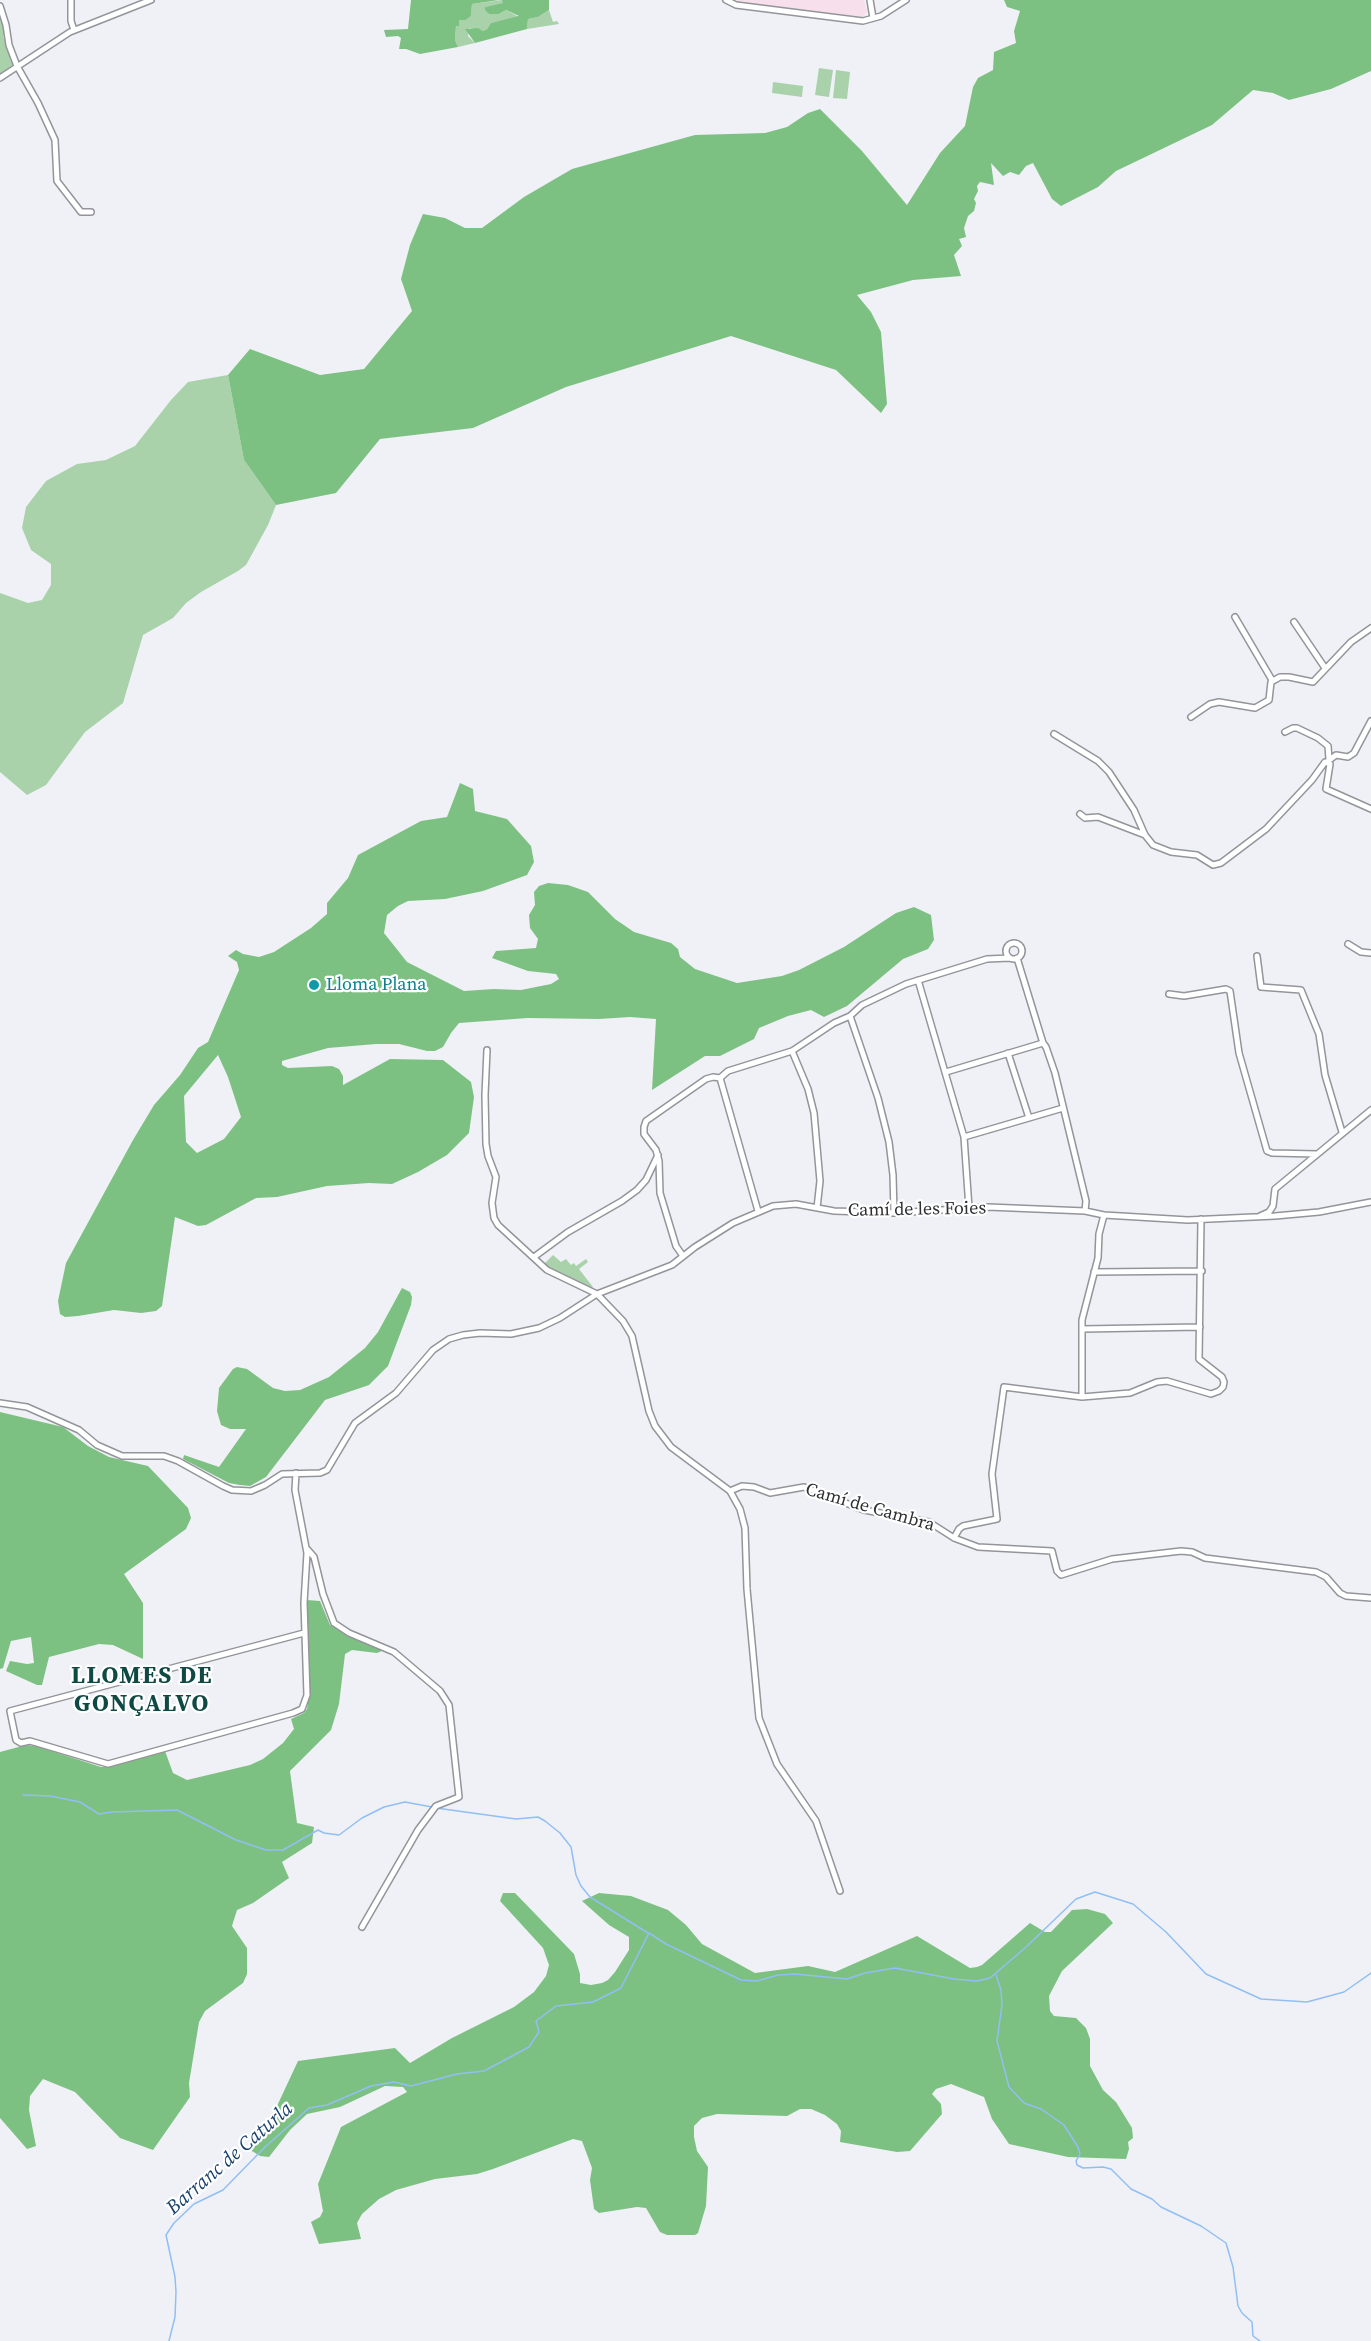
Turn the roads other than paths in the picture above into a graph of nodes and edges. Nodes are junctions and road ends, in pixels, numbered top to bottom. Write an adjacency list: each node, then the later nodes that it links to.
1 (71, 0): 8 (street)
2 (151, 0): 8 (street)
3 (726, 0): 7 (street)
4 (870, 0): 7 (street)
5 (906, 0): 7 (street)
6 (0, 6): 9 (street)
7 (873, 18)
8 (74, 30): 9 (street)
9 (17, 66): 10 (street); 11 (street)
10 (0, 78)
11 (91, 212)
12 (1235, 617): 16 (street)
13 (1294, 622): 15 (street)
14 (1371, 628): 15 (street)
15 (1325, 668): 16 (street)
16 (1272, 680): 17 (street)
17 (1191, 717)
18 (1371, 721): 21 (street)
19 (1285, 732): 21 (street)
20 (1054, 734): 24 (street)
21 (1329, 760): 22 (street); 24 (street)
22 (1371, 809)
23 (1080, 814): 24 (street)
24 (1145, 835)
25 (1348, 944): 27 (street)
26 (1008, 946): 29 (street); 29 (street); 30 (street)
27 (1371, 953)
28 (1257, 956): 43 (street)
29 (1014, 958): 30 (street); 34 (street)
30 (987, 959): 31 (street)
31 (918, 980): 33 (street); 38 (street)
32 (1169, 994): 45 (street)
33 (850, 1016): 36 (street); 52 (street)
34 (1043, 1043): 37 (street); 40 (street)
35 (487, 1050): 57 (street)
36 (792, 1051): 39 (street); 48 (street)
37 (1008, 1053): 38 (street); 42 (street)
38 (946, 1072): 44 (street)
39 (720, 1078): 46 (street); 50 (street)
40 (1063, 1108): 42 (street); 51 (street)
41 (1371, 1110): 43 (street)
42 (1029, 1118): 44 (street)
43 (1342, 1132): 45 (street)
44 (964, 1137): 49 (street)
45 (1317, 1154): 54 (street)
46 (658, 1155): 56 (street); 57 (street)
47 (1371, 1202): 54 (street, Camí de les Foies)
48 (817, 1208): 50 (street, Camí de les Foies); 52 (street, Camí de les Foies)
49 (969, 1208): 51 (street, Camí de les Foies); 52 (street, Camí de les Foies)
50 (758, 1211): 56 (street, Camí de les Foies)
51 (1085, 1211): 53 (street, Camí de les Foies)
52 (894, 1213)
53 (1104, 1215): 55 (street, Camí de les Foies); 59 (street)
54 (1260, 1217): 55 (street, Camí de les Foies)
55 (1201, 1219): 58 (street)
56 (683, 1256): 60 (street, Camí de les Foies)
57 (534, 1257): 60 (street)
58 (1202, 1271): 59 (street); 61 (street)
59 (1094, 1272): 62 (street)
60 (597, 1294): 65 (street, Camí de les Foies); 66 (street)
61 (1200, 1327): 62 (street); 63 (street)
62 (1082, 1329): 63 (street)
63 (1082, 1397): 67 (street)
64 (0, 1403): 65 (street)
65 (296, 1473): 68 (street)
66 (730, 1491): 67 (street, Camí de Cambra); 71 (street)
67 (954, 1538): 69 (street, Camí de Cambra)
68 (307, 1549): 70 (street); 72 (street)
69 (1371, 1598)
70 (304, 1633): 70 (street)
71 (840, 1891)
72 (362, 1927)

